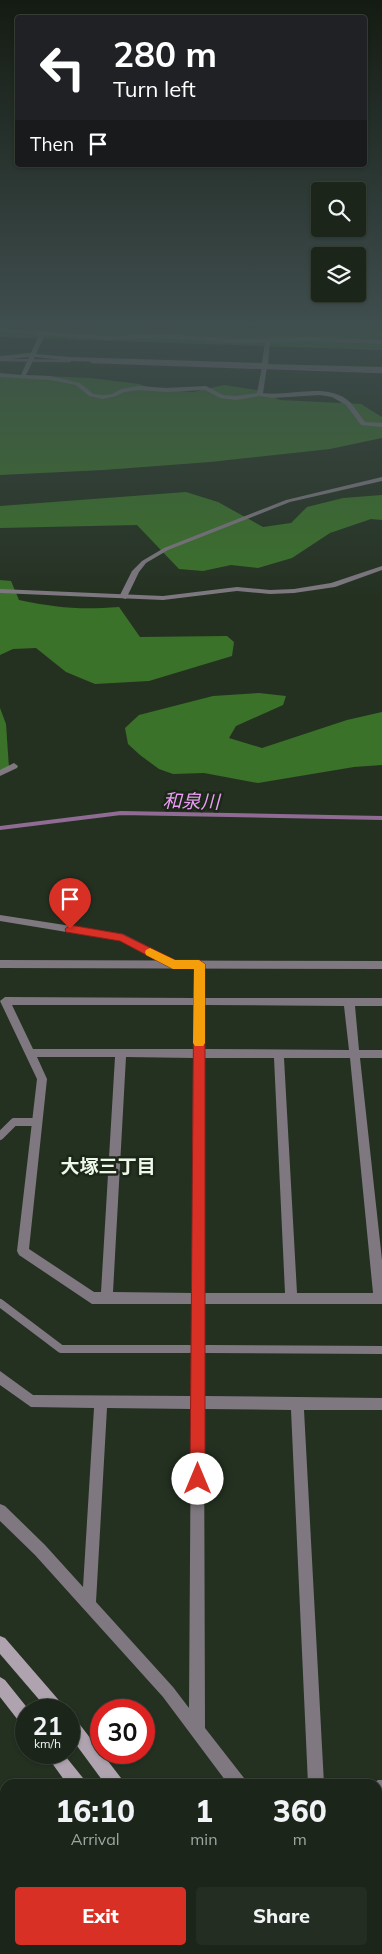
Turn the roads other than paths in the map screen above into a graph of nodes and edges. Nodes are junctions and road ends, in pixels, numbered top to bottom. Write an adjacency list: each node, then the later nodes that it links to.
1 (357, 417): 2 (street)
2 (382, 425)
3 (382, 479): 6 (street)
4 (382, 568): 6 (street)
5 (0, 591): 6 (street)
6 (123, 596)
7 (14, 766): 8 (street)
8 (0, 773)
9 (0, 918): 11 (street)
10 (0, 964): 11 (street)
11 (173, 964): 12 (street)
12 (199, 964): 13 (street); 14 (street)
13 (382, 965)
14 (199, 1002): 15 (street); 17 (street); 19 (street)
15 (349, 1002): 16 (street); 21 (street)
16 (382, 1002)
17 (30, 1053): 18 (street); 23 (street)
18 (121, 1053): 19 (street); 26 (street)
19 (199, 1053): 20 (street); 27 (street)
20 (279, 1054): 21 (street); 28 (street)
21 (354, 1054): 22 (street); 25 (street)
22 (382, 1054)
23 (37, 1122): 24 (street); 26 (street)
24 (0, 1136)
25 (378, 1236): 29 (street)
26 (106, 1298): 27 (street)
27 (198, 1298): 28 (street); 36 (street)
28 (291, 1299): 29 (street)
29 (381, 1299)
30 (0, 1303): 31 (street)
31 (189, 1349)
32 (206, 1349): 33 (street)
33 (382, 1350)
34 (0, 1377): 35 (street)
35 (101, 1402): 36 (street); 40 (street)
36 (198, 1402): 37 (street); 45 (street)
37 (297, 1403): 38 (street); 51 (street)
38 (382, 1404)
39 (0, 1511): 40 (street)
40 (90, 1604): 45 (street)
41 (0, 1643): 43 (main road)
42 (0, 1684): 44 (main road)
43 (48, 1699)
44 (15, 1704)
45 (197, 1730): 50 (street)
46 (80, 1737): 49 (main road)
47 (61, 1764): 48 (main road)
48 (72, 1779)
49 (111, 1779)
50 (234, 1779)
51 (316, 1779)

